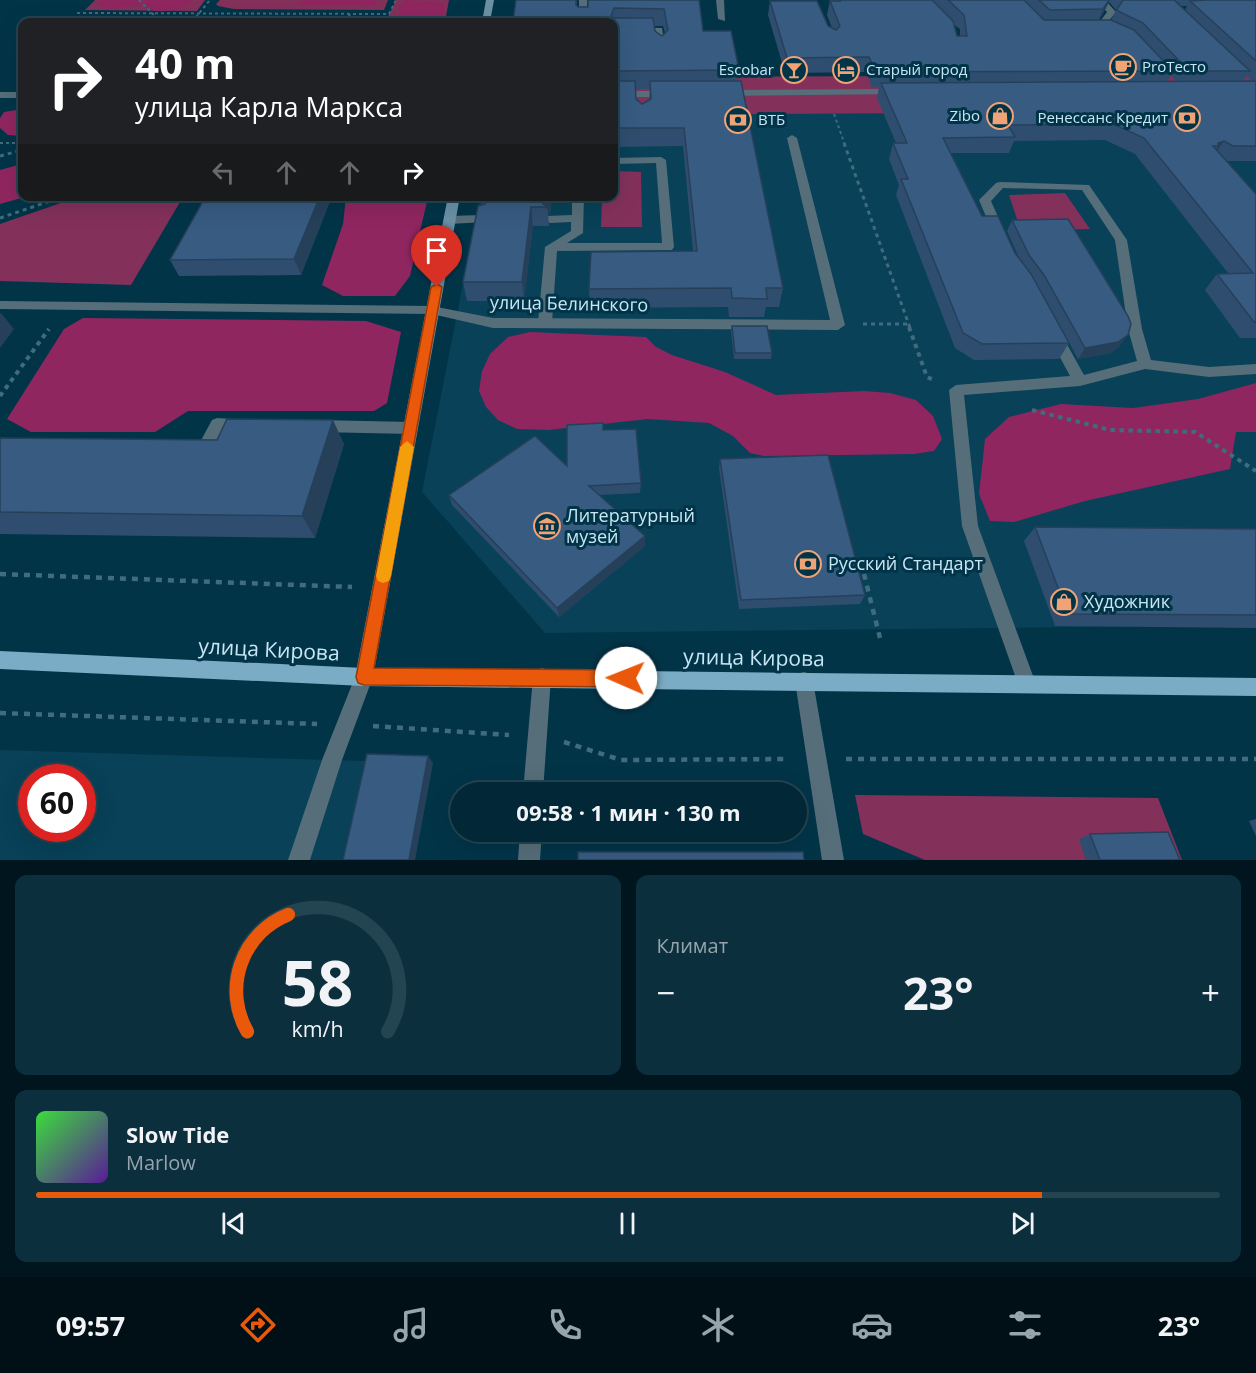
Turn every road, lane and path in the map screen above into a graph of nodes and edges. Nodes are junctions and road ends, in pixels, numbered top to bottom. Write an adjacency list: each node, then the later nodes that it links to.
1 (139, 0): 10 (path)
2 (210, 0): 8 (path)
3 (396, 0): 11 (path)
4 (490, 0): 15 (main road)
5 (583, 0): 16 (street)
6 (720, 0): 17 (street)
7 (1100, 0): 18 (street)
8 (200, 12): 10 (path); 11 (path); 13 (path)
9 (77, 13): 10 (path)
10 (151, 13): 12 (path)
11 (350, 14): 14 (path)
12 (157, 18)
13 (195, 18)
14 (348, 18)
15 (487, 18)
16 (583, 18)
17 (722, 19)
18 (1095, 29)
19 (618, 30): 20 (street)
20 (661, 48)
21 (908, 92): 23 (street)
22 (686, 93): 25 (street)
23 (710, 93)
24 (618, 94): 25 (street)
25 (642, 94): 28 (street)
26 (0, 95): 27 (street)
27 (18, 95)
28 (642, 105)
29 (835, 118): 54 (path)
30 (792, 138): 52 (street, улица Белинского)
31 (0, 143): 32 (path)
32 (18, 143)
33 (644, 146): 36 (street)
34 (18, 151): 35 (path)
35 (0, 156)
36 (645, 160): 37 (street); 46 (street)
37 (618, 161)
38 (50, 201): 41 (path)
39 (453, 201): 45 (main road)
40 (578, 201): 42 (street)
41 (0, 218)
42 (577, 218): 44 (street); 46 (street)
43 (482, 219): 45 (street)
44 (550, 219)
45 (449, 220): 50 (main road)
46 (551, 247): 52 (street)
47 (1006, 249): 55 (street)
48 (0, 305): 49 (street, улица Белинского)
49 (66, 306): 50 (street, улица Белинского); 59 (path)
50 (432, 310): 52 (street, улица Белинского); 63 (main road)
51 (1047, 318): 57 (street)
52 (545, 323)
53 (870, 324): 54 (path)
54 (907, 324): 58 (path)
55 (1145, 364): 56 (street); 57 (street)
56 (1256, 369)
57 (1080, 381): 58 (street)
58 (956, 390): 74 (street)
59 (0, 396)
60 (1022, 407): 65 (path)
61 (263, 425): 64 (street)
62 (298, 426): 63 (street)
63 (411, 428): 71 (main road)
64 (182, 450)
65 (1256, 471)
66 (0, 574): 68 (path)
67 (864, 574): 69 (path)
68 (352, 588)
69 (880, 638)
70 (0, 660): 71 (main road, улица Кирова)
71 (364, 677): 72 (main road, улица Кирова); 77 (street)
72 (542, 677): 73 (main road, улица Кирова); 78 (street)
73 (804, 681): 74 (main road, улица Кирова); 80 (street)
74 (1027, 684): 75 (main road, улица Кирова)
75 (1256, 687)
76 (0, 713): 77 (path)
77 (346, 724): 78 (path); 84 (street)
78 (537, 737): 79 (path); 82 (street)
79 (774, 759)
80 (817, 759): 81 (path); 86 (street)
81 (1256, 759)
82 (534, 782)
83 (530, 842): 85 (street)
84 (299, 860)
85 (529, 860)
86 (833, 860)

